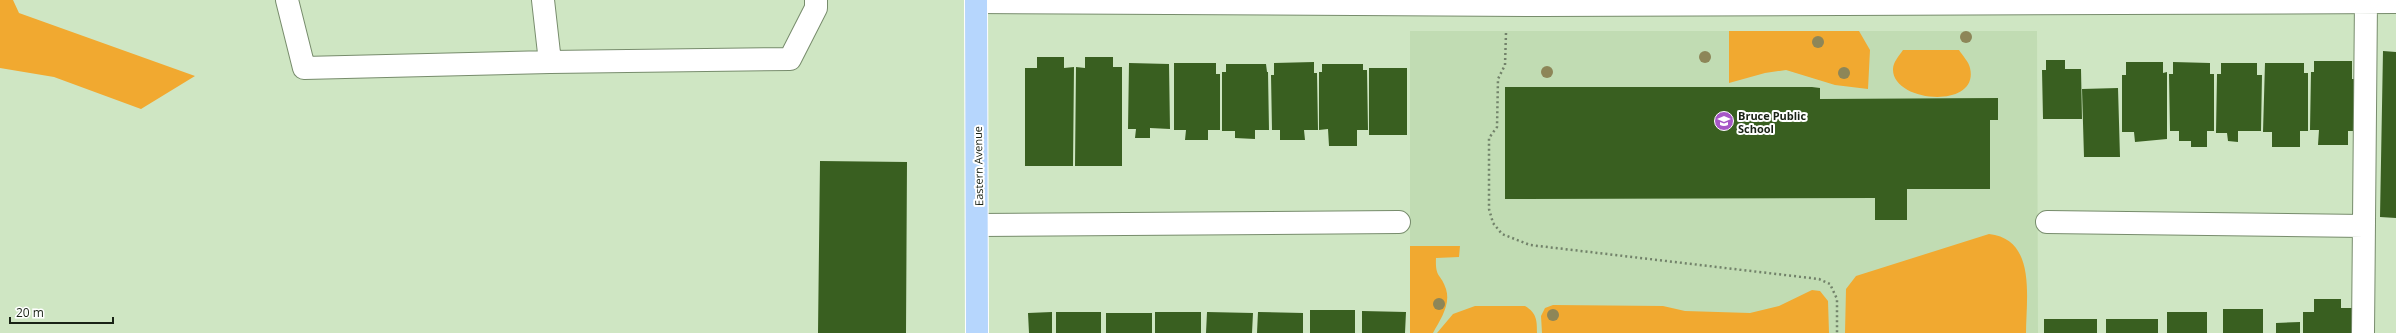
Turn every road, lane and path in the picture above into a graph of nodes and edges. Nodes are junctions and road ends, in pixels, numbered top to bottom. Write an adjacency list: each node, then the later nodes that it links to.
1 (288, 0): 8 (street)
2 (543, 0): 8 (street)
3 (816, 0): 8 (street)
4 (976, 1): 5 (street); 11 (main road, Eastern Avenue)
5 (2366, 1): 6 (street); 12 (street)
6 (2396, 2)
7 (1506, 26): 14 (path)
8 (550, 62)
9 (1399, 222): 11 (street)
10 (2047, 222): 12 (street)
11 (978, 225): 13 (main road, Eastern Avenue)
12 (2364, 226): 15 (street)
13 (978, 333)
14 (1837, 333)
15 (2363, 333)

